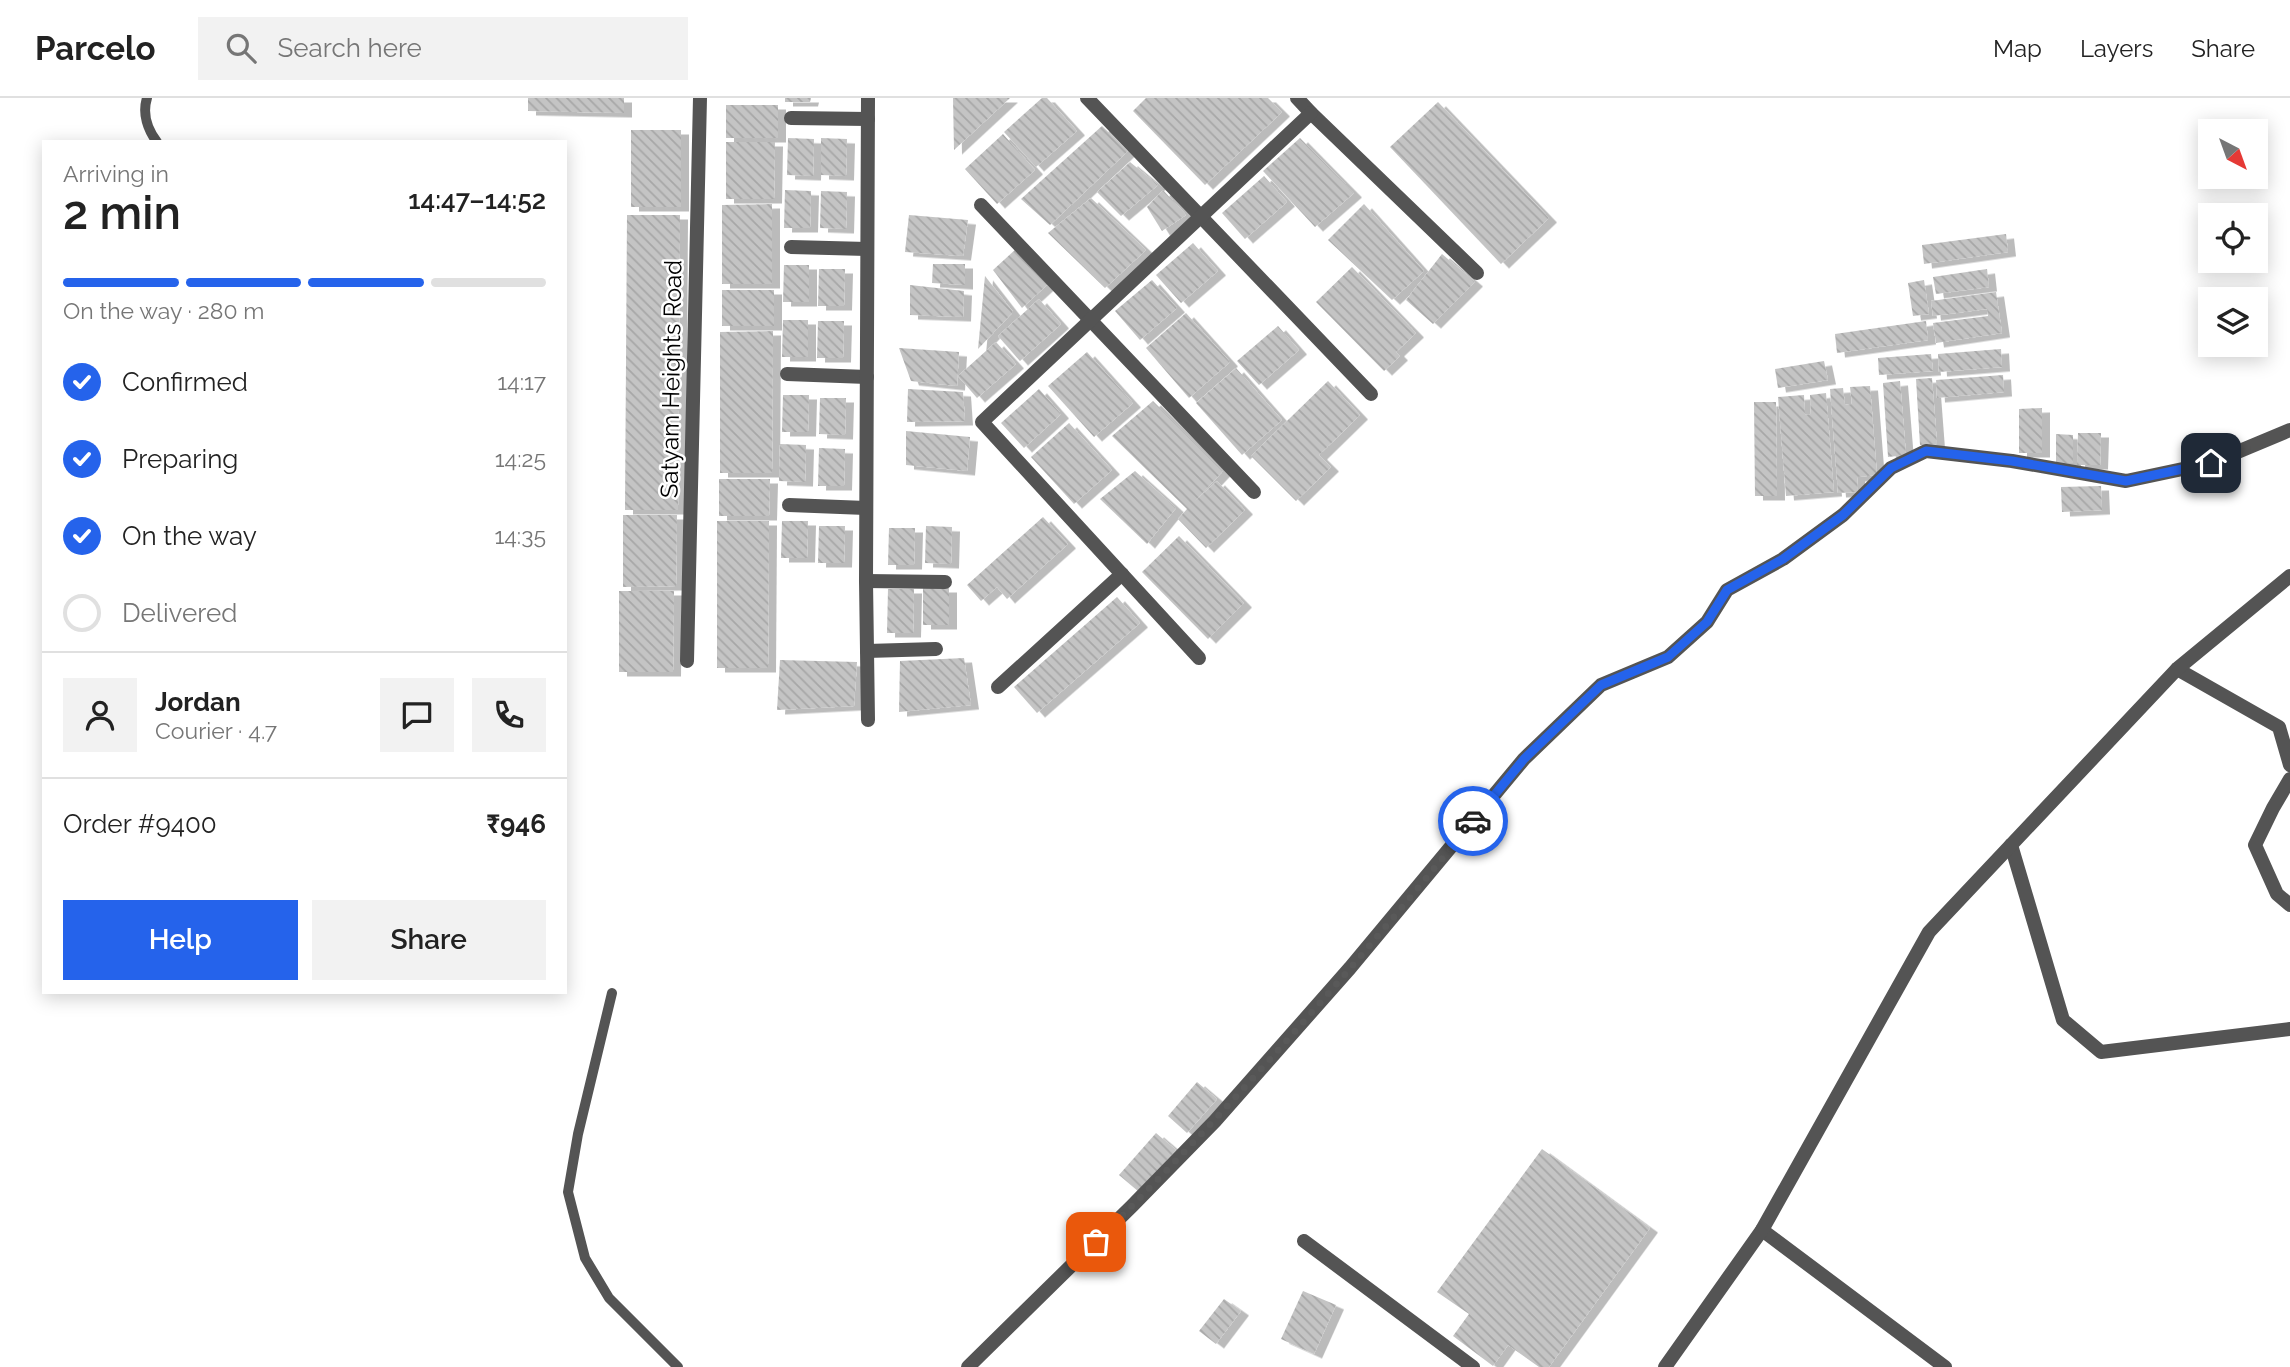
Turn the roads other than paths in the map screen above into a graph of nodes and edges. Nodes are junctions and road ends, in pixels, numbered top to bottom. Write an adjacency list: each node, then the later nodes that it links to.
1 (147, 98): 9 (lane)
2 (699, 98): 30 (street, Satyam Heights Road)
3 (868, 98): 8 (street)
4 (1087, 98): 11 (street)
5 (1297, 98): 6 (street)
6 (1311, 113): 11 (street); 14 (street)
7 (791, 118): 8 (street)
8 (868, 119): 13 (street)
9 (155, 140)
10 (981, 205): 15 (street)
11 (1201, 217): 15 (street); 18 (street)
12 (791, 247): 13 (street)
13 (867, 249): 17 (street)
14 (1477, 272)
15 (1090, 320): 20 (street); 23 (street)
16 (787, 374): 17 (street)
17 (867, 377): 22 (street)
18 (1371, 394)
19 (2290, 430): 43 (street)
20 (1254, 492)
21 (789, 505): 22 (street)
22 (866, 508): 25 (street)
23 (1122, 574): 29 (street); 32 (street)
24 (2290, 576): 31 (street)
25 (866, 581): 26 (street); 28 (street)
26 (945, 582)
27 (936, 649): 28 (street)
28 (867, 651): 33 (street)
29 (1199, 658)
30 (687, 661)
31 (2177, 669): 34 (street); 36 (street)
32 (998, 687)
33 (867, 720)
34 (2290, 765)
35 (2290, 779): 37 (street)
36 (2011, 845): 39 (street); 40 (street)
37 (2290, 905)
38 (612, 993): 42 (lane)
39 (2290, 1028)
40 (1762, 1230): 45 (street); 46 (street)
41 (1304, 1241): 44 (street)
42 (678, 1367)
43 (968, 1367)
44 (1472, 1367)
45 (1665, 1367)
46 (1945, 1367)

